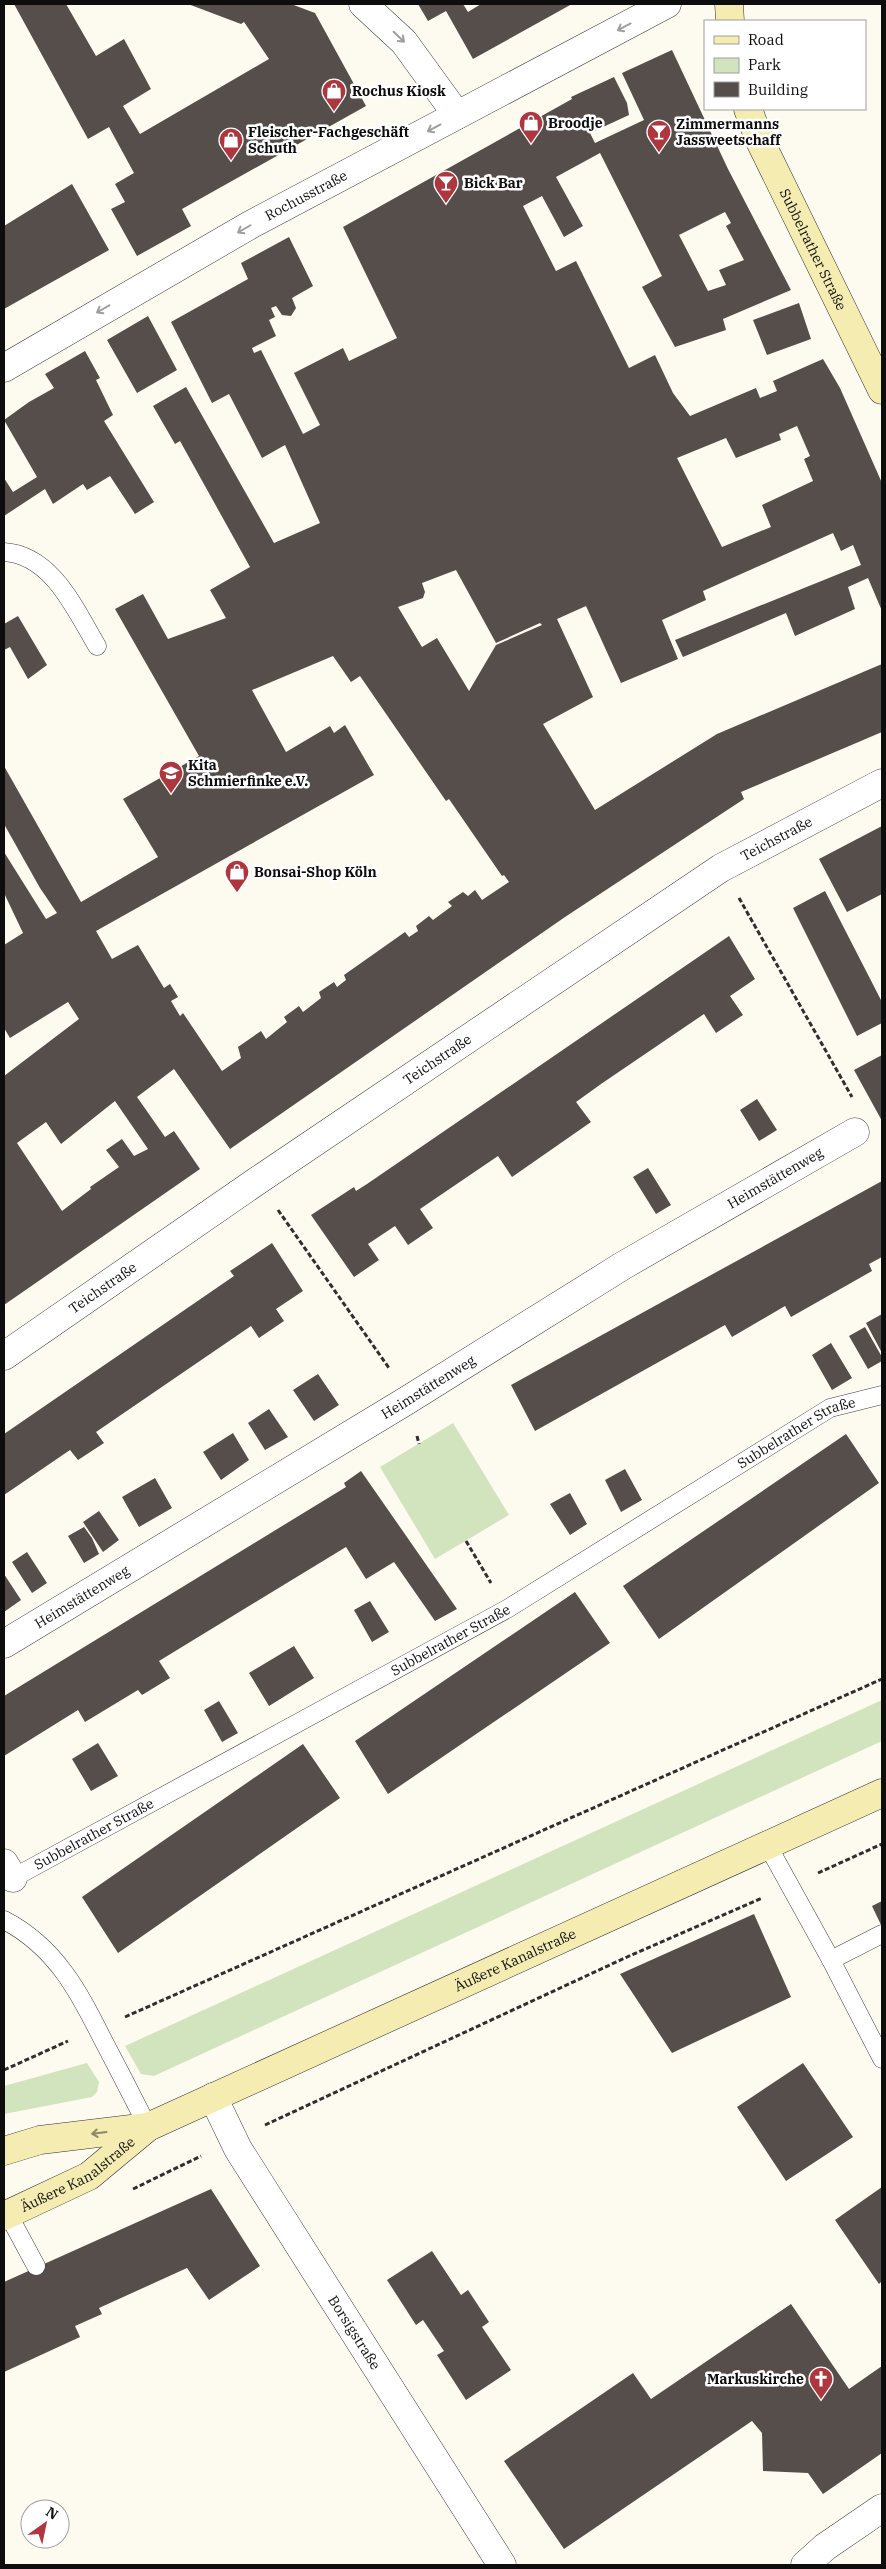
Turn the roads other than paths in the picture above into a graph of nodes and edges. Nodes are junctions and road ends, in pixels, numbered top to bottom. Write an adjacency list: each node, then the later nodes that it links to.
1 (363, 4): 6 (street, one-way to 6)
2 (667, 4): 6 (street, Rochusstraße, one-way to 6)
3 (729, 4): 4 (main road)
4 (730, 20)
5 (748, 110): 8 (main road, Subbelrather Straße)
6 (457, 115): 7 (street, Rochusstraße, one-way to 7)
7 (4, 368)
8 (882, 390)
9 (4, 552): 10 (lane)
10 (97, 646)
11 (882, 783): 13 (street, Teichstraße)
12 (855, 1132): 15 (street, Heimstättenweg)
13 (4, 1356)
14 (882, 1395): 18 (lane, Subbelrather Straße)
15 (4, 1644)
16 (882, 1793): 17 (main road, Äußere Kanalstraße)
17 (768, 1846): 21 (lane); 23 (main road, Äußere Kanalstraße)
18 (8, 1871)
19 (4, 1920): 24 (lane)
20 (882, 1934): 21 (lane)
21 (831, 1960): 22 (lane)
22 (882, 2059)
23 (213, 2097): 24 (main road, Äußere Kanalstraße); 29 (street, Borsigstraße)
24 (148, 2127): 25 (main road, Äußere Kanalstraße, one-way to 25); 26 (main road, Äußere Kanalstraße)
25 (4, 2151)
26 (6, 2215): 27 (lane)
27 (36, 2266)
28 (882, 2508): 30 (street)
29 (502, 2565)
30 (805, 2565)

